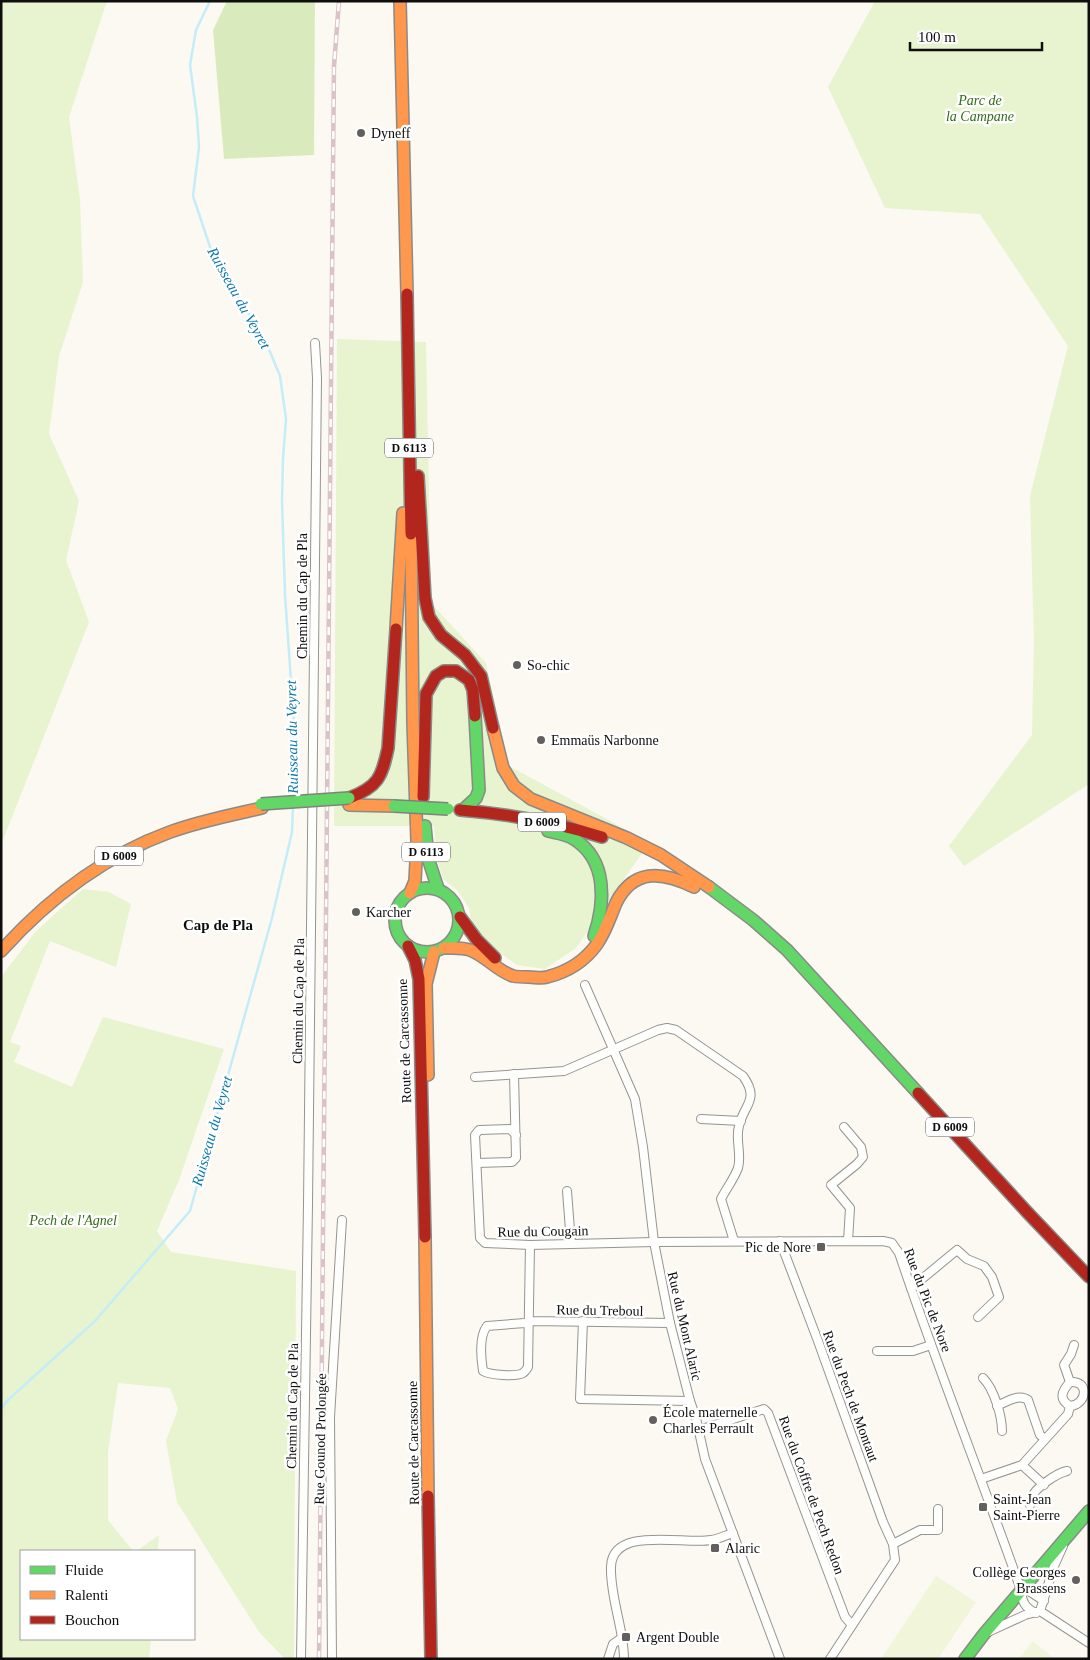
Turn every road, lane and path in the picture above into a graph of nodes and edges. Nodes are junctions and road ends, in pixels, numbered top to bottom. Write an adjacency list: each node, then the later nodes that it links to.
1 (400, 1): 4 (main road, D 6113)
2 (407, 1): 5 (main road, D 6113)
3 (315, 343): 74 (street, Chemin du Cap de Pla)
4 (409, 411): 7 (main road); 12 (main road, D 6113)
5 (418, 476): 6 (main road, D 6113); 10 (main road)
6 (423, 797): 9 (main road); 11 (main road, D 6113)
7 (349, 801): 8 (main road, D 6009, bridge); 9 (main road, D 6009, bridge)
8 (261, 806): 14 (main road, D 6009); 17 (main road, D 6009)
9 (463, 810): 10 (main road, D 6009); 18 (main road)
10 (686, 874): 20 (main road, D 6009)
11 (438, 889): 12 (main road); 13 (main road)
12 (410, 893): 15 (main road)
13 (460, 917): 16 (main road); 19 (main road)
14 (1, 939)
15 (408, 946): 16 (main road); 32 (main road, Route de Carcassonne)
16 (439, 950): 19 (main road); 32 (main road, Route de Carcassonne)
17 (1, 951)
18 (587, 956): 19 (main road); 20 (main road)
19 (524, 977)
20 (812, 977): 39 (main road, D 6009)
21 (585, 985): 22 (street, Rue du Mont Alaric)
22 (613, 1050): 23 (street); 26 (street); 36 (street, Rue du Mont Alaric)
23 (514, 1074): 24 (street); 28 (street)
24 (475, 1077)
25 (701, 1119): 26 (street)
26 (741, 1121): 33 (street)
27 (844, 1127): 35 (street)
28 (516, 1134): 29 (street); 29 (street, Rue du Cougain)
29 (477, 1163): 38 (street, Rue du Cougain)
30 (567, 1192): 37 (street)
31 (342, 1220): 75 (street, Rue Gounod Prolongée)
32 (426, 1227): 76 (main road, Route de Carcassonne)
33 (734, 1241): 34 (street, Rue du Pic de Nore); 36 (street, Rue du Pic de Nore)
34 (780, 1241): 35 (street, Rue du Pic de Nore); 66 (street, Rue du Pech de Montaut)
35 (848, 1241): 40 (street, Rue du Pic de Nore)
36 (654, 1242): 37 (street, Rue du Cougain); 44 (street, Rue du Mont Alaric)
37 (571, 1243): 38 (street, Rue du Cougain)
38 (530, 1245): 43 (street)
39 (1089, 1277)
40 (911, 1288): 41 (street); 45 (street, Rue du Pic de Nore)
41 (978, 1317)
42 (583, 1321): 43 (street, Rue du Treboul); 44 (street, Rue du Treboul); 51 (street)
43 (529, 1323): 43 (street, Rue du Treboul)
44 (670, 1324): 51 (street, Rue du Mont Alaric)
45 (931, 1345): 47 (street); 59 (street, Rue du Pic de Nore)
46 (1074, 1345): 49 (street)
47 (877, 1351)
48 (983, 1378): 52 (street)
49 (1070, 1382): 50 (street); 53 (street)
50 (1087, 1393): 53 (street)
51 (690, 1401): 54 (street, Rue du Mont Alaric)
52 (996, 1406): 55 (street); 56 (street)
53 (1070, 1406): 56 (street)
54 (699, 1430): 64 (street, Rue du Mont Alaric); 70 (street, Rue du Coffre de Pech Redon)
55 (1002, 1431)
56 (1045, 1439): 57 (street)
57 (1022, 1465): 59 (street); 60 (street)
58 (1067, 1471): 60 (street)
59 (981, 1479): 67 (street, Rue du Pic de Nore)
60 (1044, 1485): 61 (street)
61 (1030, 1506)
62 (938, 1509): 66 (street)
63 (1089, 1511): 65 (main road)
64 (734, 1533): 72 (street); 79 (street, Rue du Mont Alaric)
65 (1067, 1538): 67 (main road); 68 (street)
66 (893, 1544): 70 (street, Rue du Pech de Montaut)
67 (1021, 1590): 68 (street); 69 (street, Rue du Pic de Nore); 71 (main road)
68 (1044, 1601): 69 (street)
69 (1038, 1612): 71 (street); 73 (street, Rue du Pic de Nore)
70 (852, 1625): 80 (street)
71 (984, 1634): 81 (main road)
72 (623, 1637): 77 (street); 78 (street)
73 (1089, 1643)
74 (301, 1659)
75 (332, 1659)
76 (431, 1659)
77 (608, 1659)
78 (624, 1659)
79 (780, 1659)
80 (830, 1659)
81 (965, 1659)

